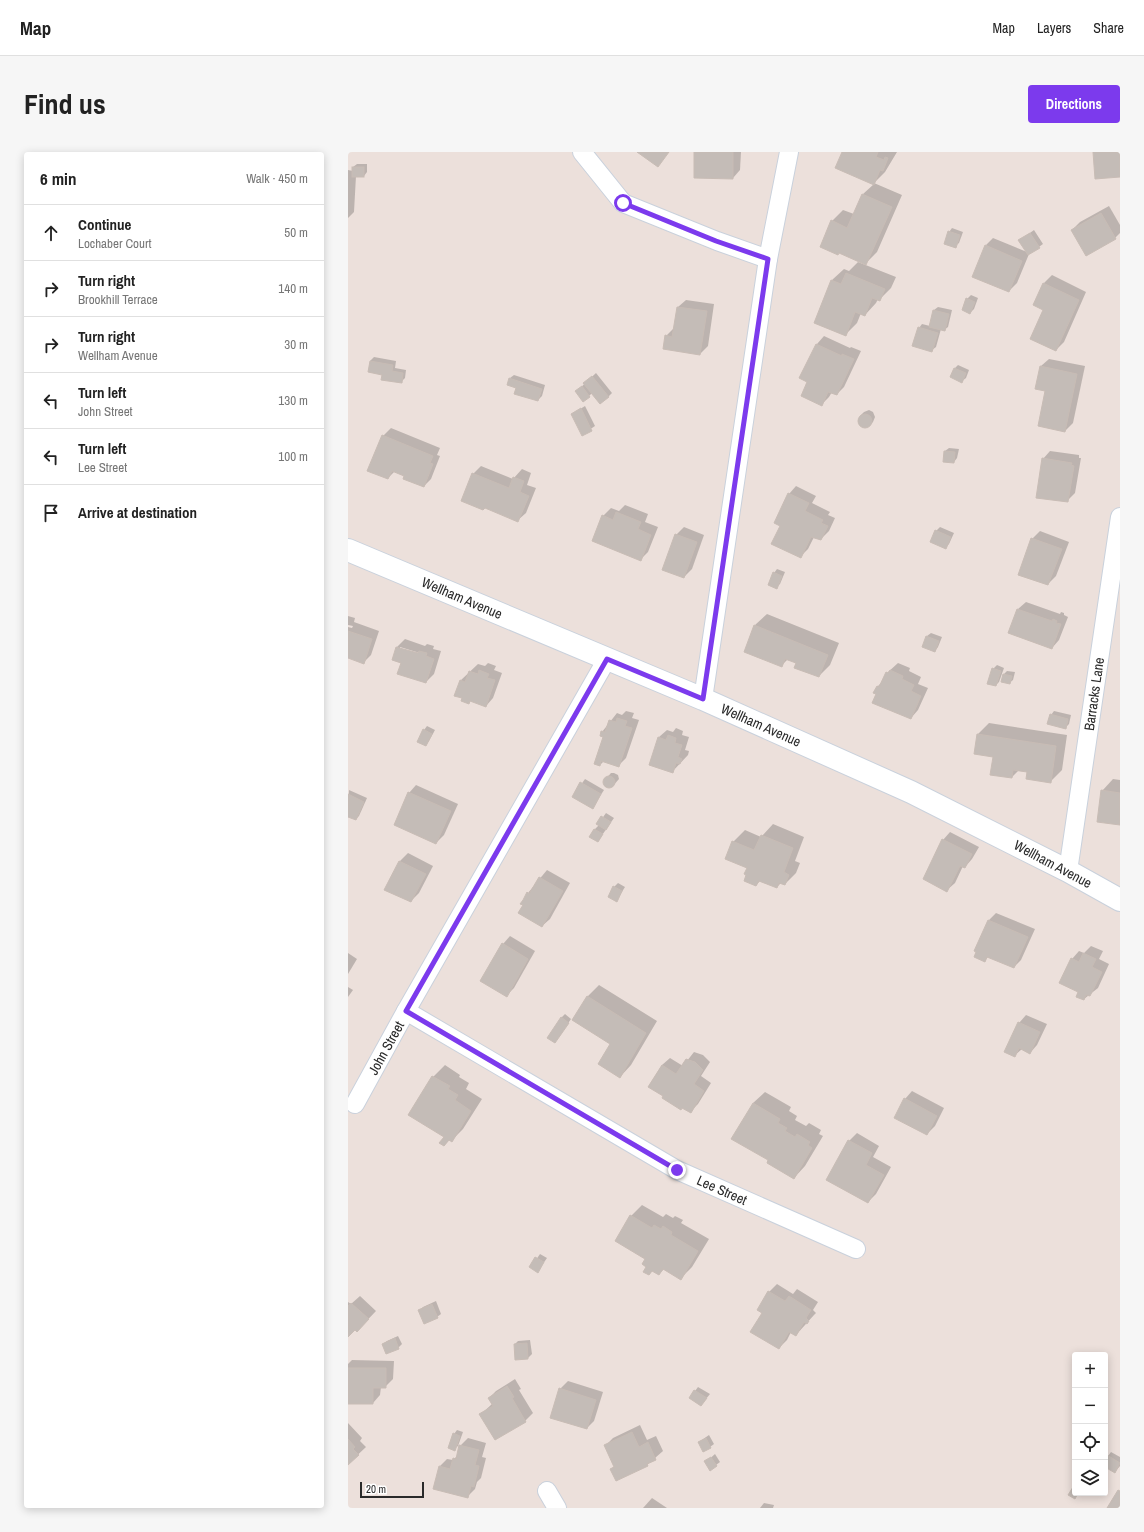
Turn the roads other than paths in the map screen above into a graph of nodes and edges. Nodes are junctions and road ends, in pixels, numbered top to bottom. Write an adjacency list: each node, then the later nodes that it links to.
1 (582, 152): 3 (street)
2 (789, 152): 3 (street)
3 (768, 259): 7 (street)
4 (1120, 517): 8 (street, Barracks Lane)
5 (348, 550): 6 (street, Wellham Avenue)
6 (607, 659): 7 (street, Wellham Avenue); 10 (street, John Street)
7 (703, 699): 8 (street, Wellham Avenue)
8 (1068, 871): 9 (street, Wellham Avenue)
9 (1120, 900)
10 (406, 1011): 11 (street, John Street); 12 (street, Lee Street)
11 (355, 1104)
12 (856, 1249)
13 (547, 1491): 14 (street)
14 (557, 1508)

